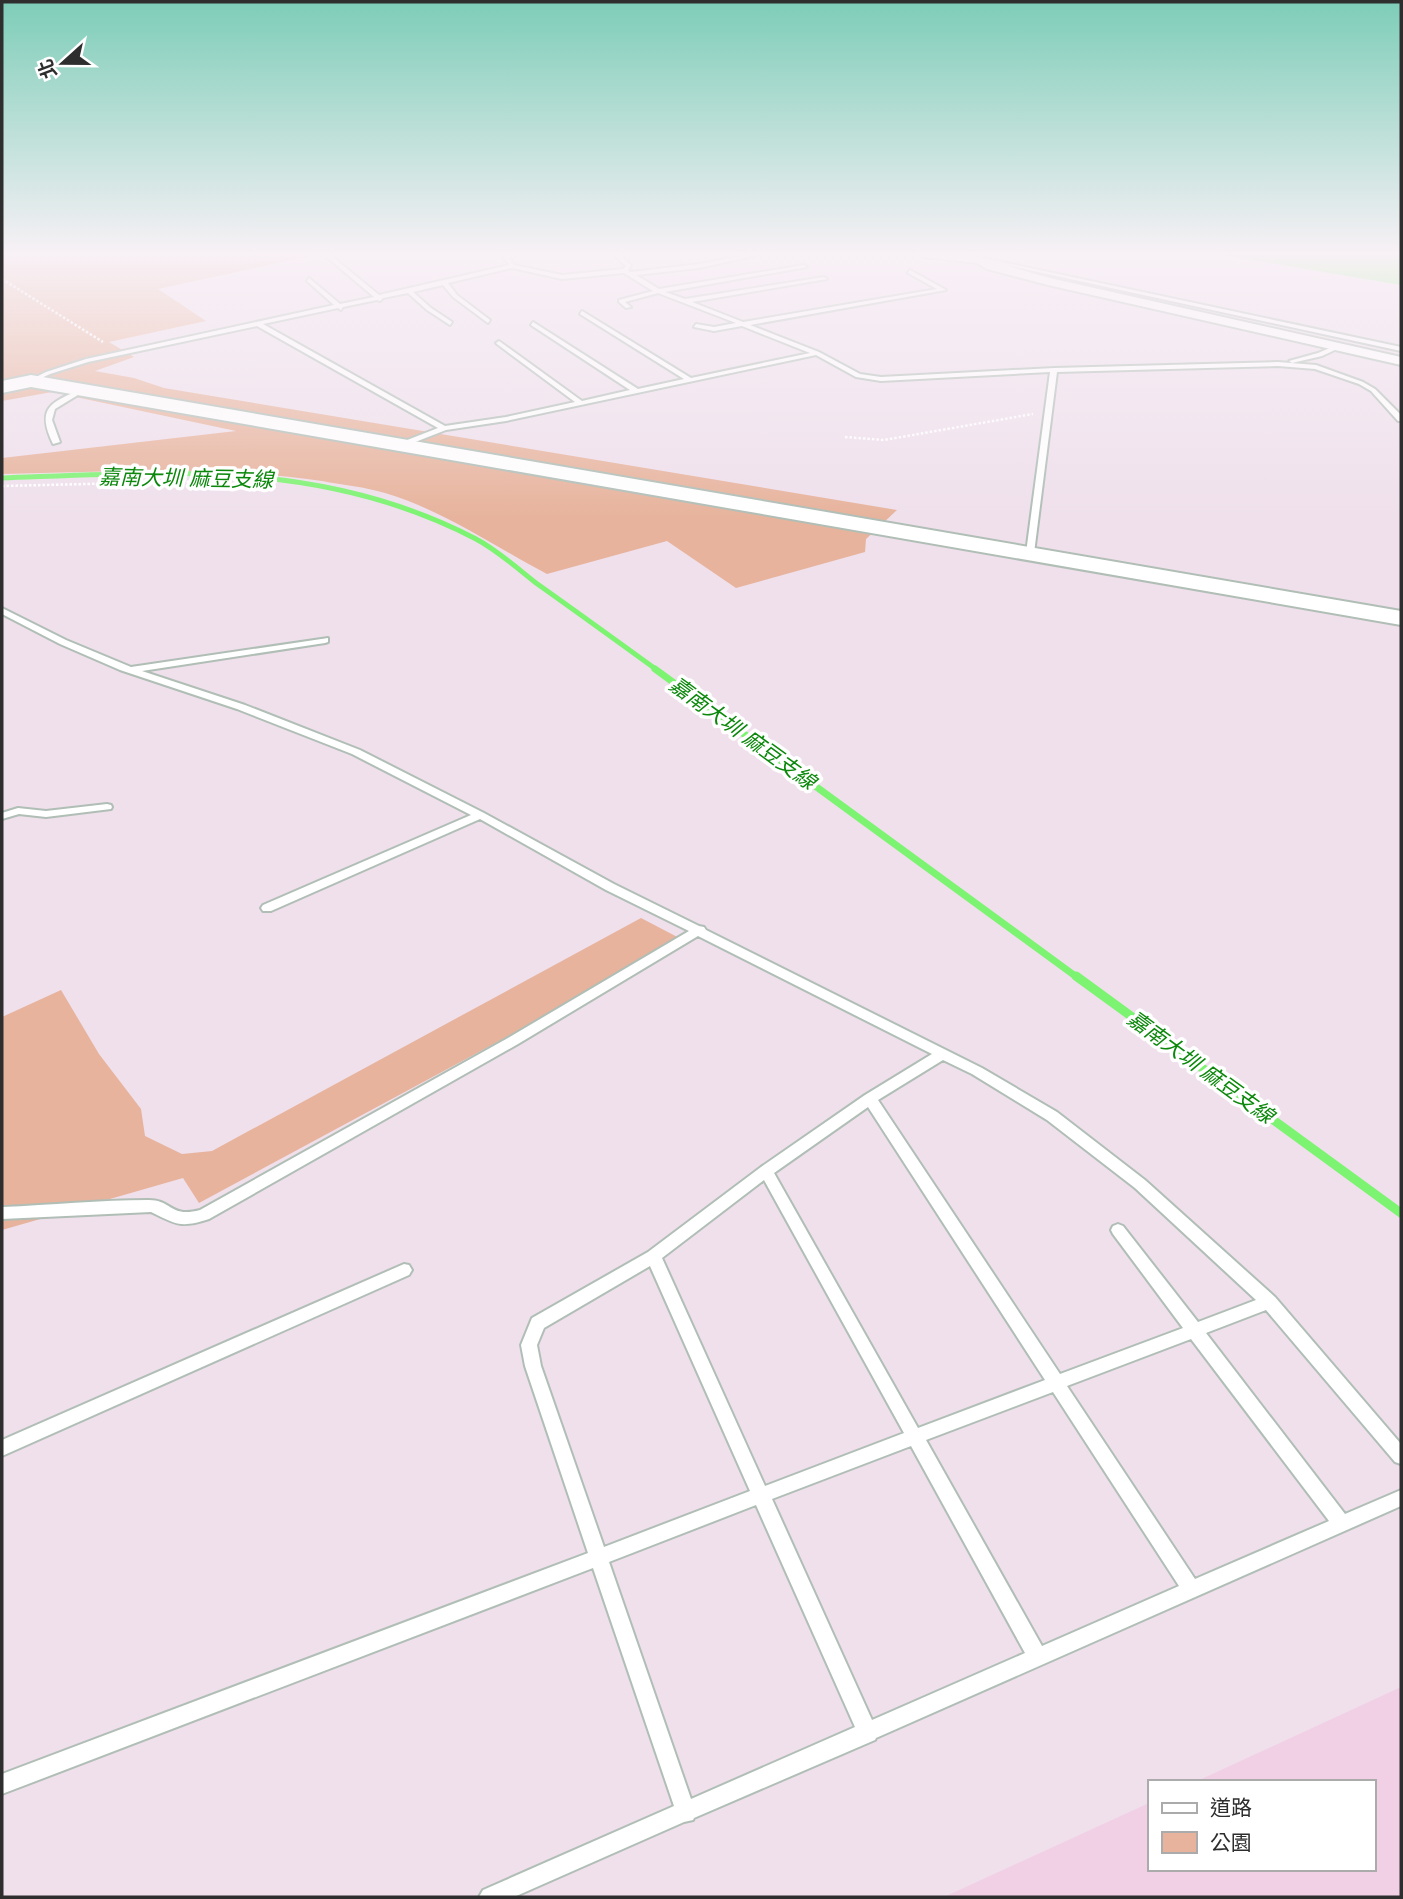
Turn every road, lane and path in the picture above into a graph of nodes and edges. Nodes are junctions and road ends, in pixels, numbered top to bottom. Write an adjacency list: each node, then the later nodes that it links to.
1 (101, 342): 13 (path)
2 (178, 342): 13 (lane)
3 (290, 342): 25 (lane)
4 (560, 342): 21 (lane)
5 (628, 342): 17 (lane)
6 (790, 342): 12 (lane)
7 (1313, 342): 10 (street)
8 (1366, 342): 11 (lane)
9 (499, 343): 22 (lane)
10 (1337, 347): 14 (street); 15 (lane)
11 (1401, 349)
12 (817, 353): 16 (lane); 17 (lane)
13 (121, 354): 18 (lane)
14 (1401, 361)
15 (1278, 364): 16 (lane); 24 (lane)
16 (1054, 370): 23 (lane)
17 (688, 379): 21 (lane)
18 (32, 382): 19 (street); 20 (street)
19 (2, 387)
20 (83, 390): 27 (lane); 28 (street)
21 (636, 391): 22 (lane)
22 (580, 403): 25 (lane)
23 (1048, 412): 26 (path); 31 (lane)
24 (1401, 419)
25 (444, 428): 28 (lane)
26 (845, 437)
27 (56, 442)
28 (405, 444): 31 (street)
29 (213, 481): 30 (path)
30 (2, 486)
31 (1030, 553): 33 (street)
32 (2, 611): 35 (lane)
33 (1401, 618)
34 (325, 640): 35 (lane)
35 (130, 670): 37 (lane)
36 (107, 807): 38 (lane)
37 (480, 815): 39 (lane); 40 (lane)
38 (2, 816)
39 (267, 908)
40 (700, 930): 41 (lane); 44 (lane)
41 (942, 1054): 42 (lane); 48 (lane)
42 (870, 1098): 43 (lane); 50 (lane)
43 (766, 1171): 46 (lane); 51 (lane)
44 (2, 1213)
45 (1118, 1230): 49 (lane)
46 (653, 1256): 54 (lane); 57 (lane)
47 (404, 1270): 52 (lane)
48 (1269, 1302): 49 (lane); 53 (lane)
49 (1195, 1330): 50 (lane); 56 (lane)
50 (1057, 1383): 51 (lane); 58 (lane)
51 (915, 1437): 54 (lane); 59 (lane)
52 (2, 1448)
53 (1401, 1456)
54 (761, 1495): 57 (lane); 60 (lane)
55 (1401, 1497): 56 (lane)
56 (1342, 1524): 58 (lane)
57 (597, 1558): 61 (lane); 62 (lane)
58 (1192, 1590): 59 (lane)
59 (1038, 1658): 60 (lane)
60 (868, 1733): 62 (lane)
61 (2, 1784)
62 (686, 1813): 63 (lane)
63 (491, 1897)

